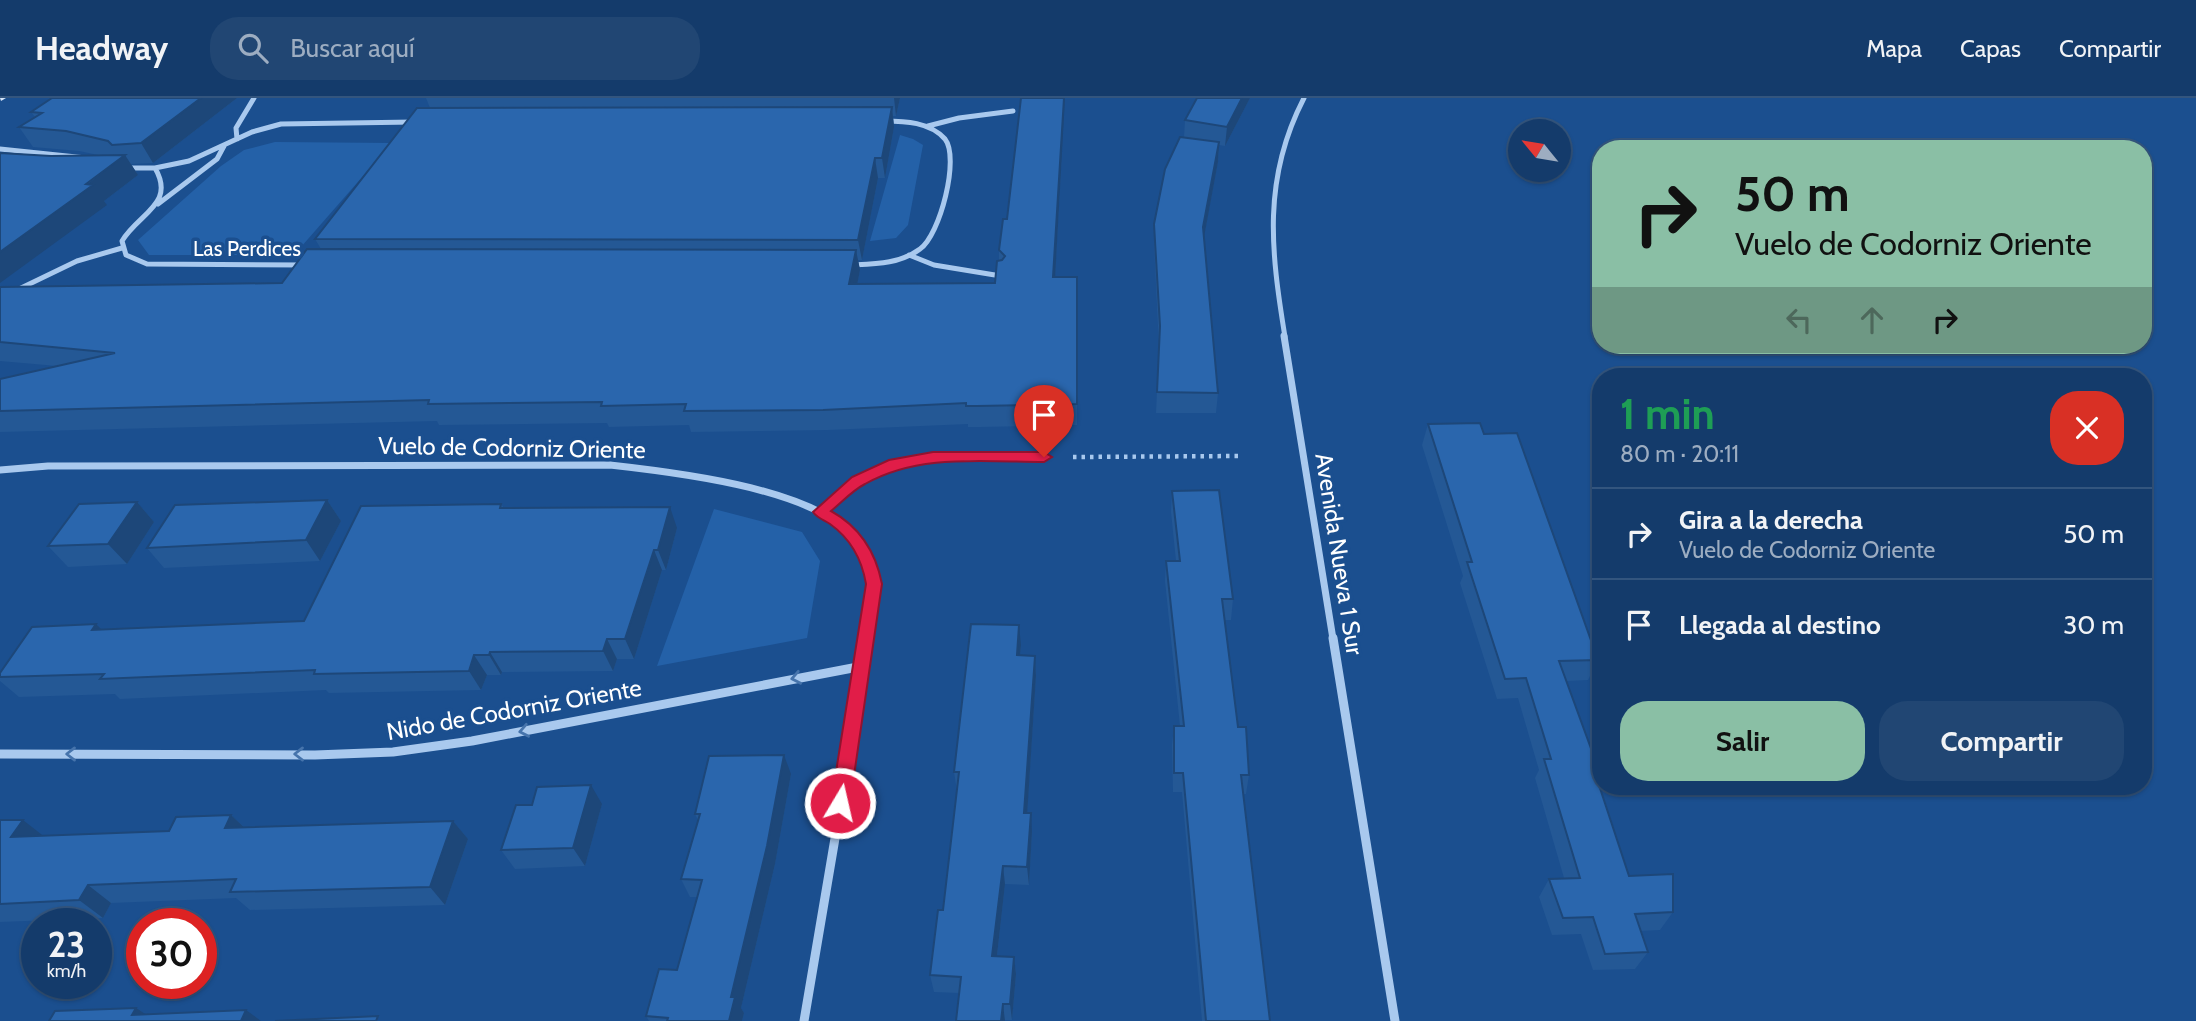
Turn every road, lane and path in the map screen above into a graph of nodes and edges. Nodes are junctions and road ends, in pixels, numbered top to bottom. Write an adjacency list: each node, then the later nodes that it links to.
1 (254, 98): 7 (street)
2 (1304, 98): 27 (street, Avenida Nueva 1 Sur)
3 (1013, 111): 6 (street)
4 (878, 121): 6 (street)
5 (421, 122): 7 (street)
6 (927, 126): 15 (street)
7 (237, 139): 8 (street)
8 (224, 146): 12 (street); 13 (street)
9 (0, 149): 10 (street)
10 (97, 160)
11 (116, 167): 12 (street)
12 (155, 168): 13 (street)
13 (151, 208): 14 (street)
14 (122, 248): 16 (street, Las Perdices); 19 (street)
15 (909, 256): 17 (street); 18 (street)
16 (306, 265)
17 (848, 265)
18 (1001, 276)
19 (16, 291)
20 (1241, 456): 21 (path)
21 (1044, 457): 23 (street)
22 (0, 470): 23 (street, Vuelo de Codorniz Oriente)
23 (820, 512): 24 (street, Vuelo de Codorniz Oriente)
24 (863, 666): 25 (street, Nido de Codorniz Oriente, one-way to 25); 26 (street, Vuelo de Codorniz Oriente)
25 (0, 754)
26 (804, 1021)
27 (1395, 1021)

